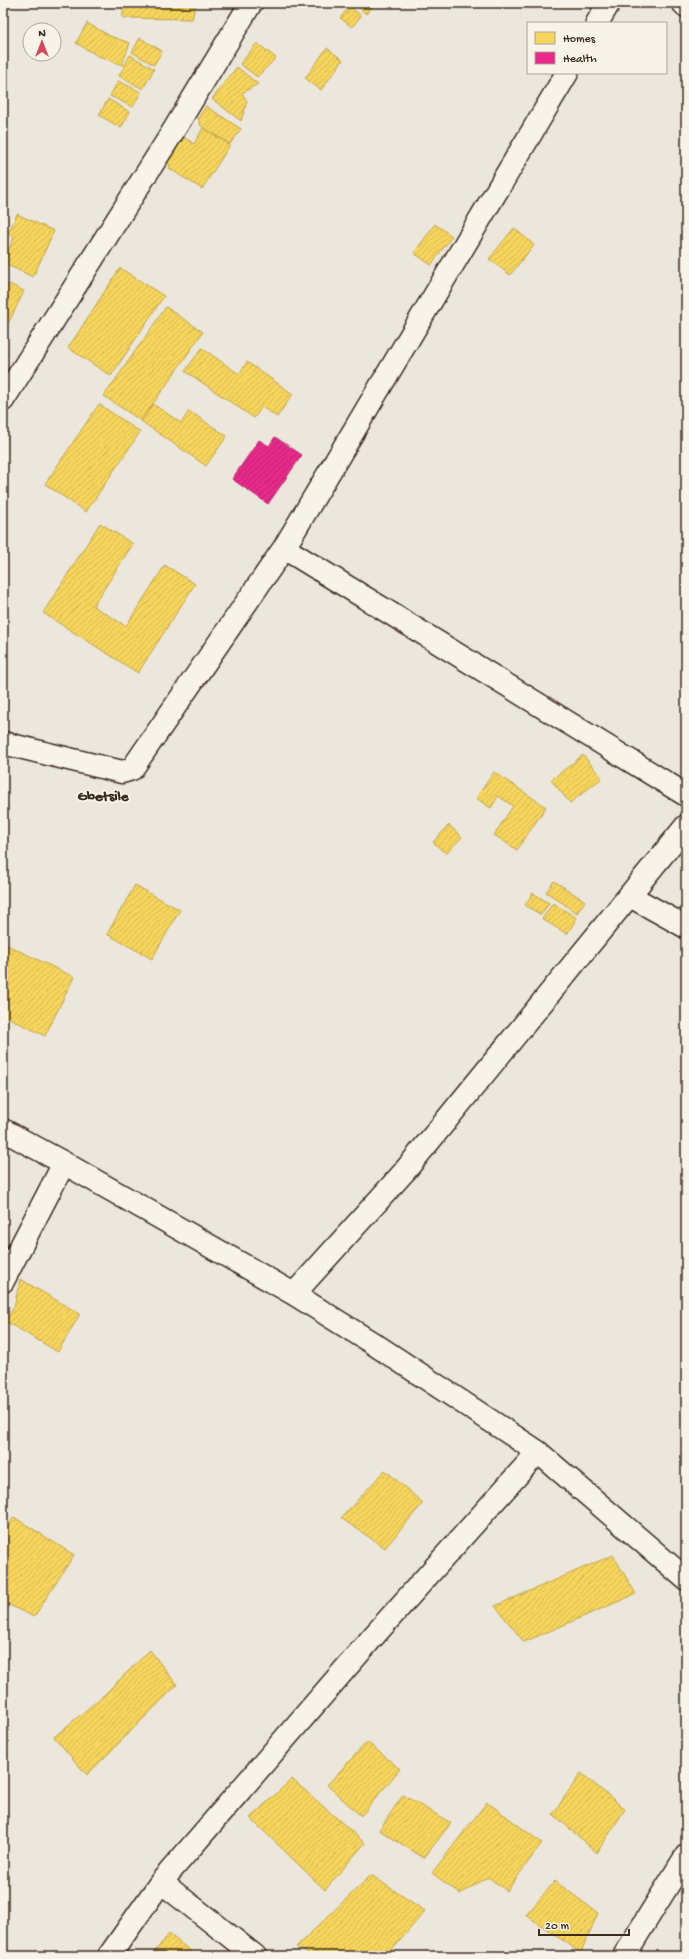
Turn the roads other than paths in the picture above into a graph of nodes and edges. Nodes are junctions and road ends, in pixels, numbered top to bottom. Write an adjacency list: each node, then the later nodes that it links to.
1 (250, 3): 7 (street)
2 (609, 3): 5 (street)
3 (683, 3): 4 (street)
4 (686, 6)
5 (598, 22)
6 (566, 74): 8 (street)
7 (3, 400)
8 (284, 548): 9 (street); 10 (street)
9 (3, 743)
10 (686, 795)
11 (686, 826): 12 (street)
12 (630, 896): 13 (street); 17 (street)
13 (686, 926)
14 (3, 1130): 15 (street)
15 (64, 1163): 16 (street); 17 (street)
16 (3, 1281)
17 (294, 1294): 18 (street)
18 (538, 1452): 19 (street); 21 (street)
19 (686, 1580)
20 (684, 1864): 24 (street)
21 (161, 1882): 22 (street); 23 (street)
22 (109, 1956)
23 (255, 1956)
24 (624, 1956)

